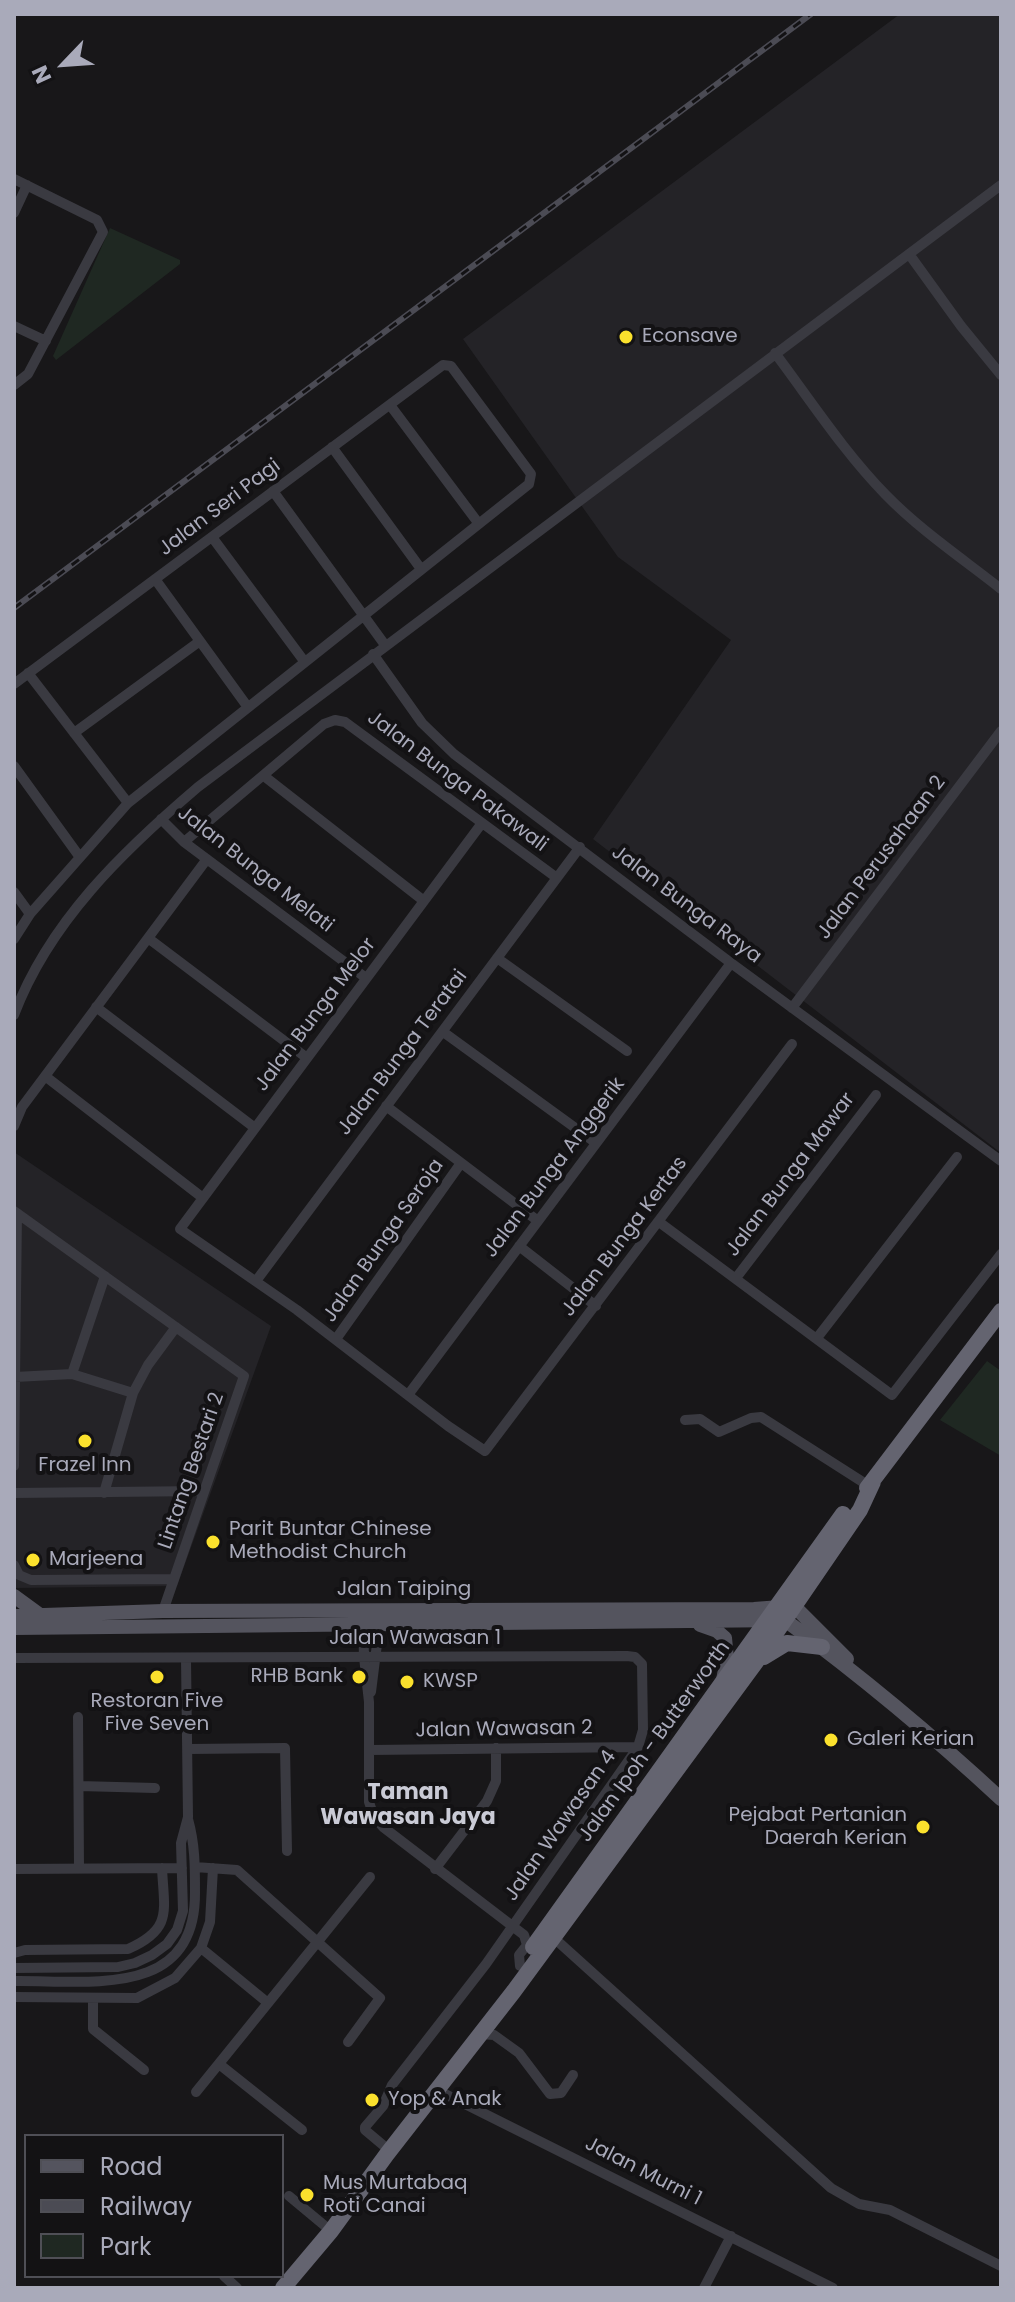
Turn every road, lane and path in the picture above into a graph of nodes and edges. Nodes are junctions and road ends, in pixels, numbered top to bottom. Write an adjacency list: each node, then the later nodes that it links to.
1 (14, 179): 2 (street)
2 (27, 185): 4 (street); 7 (street)
3 (1001, 185): 5 (street)
4 (14, 213)
5 (909, 254): 8 (street); 9 (street)
6 (14, 326): 7 (street)
7 (46, 341): 10 (street)
8 (775, 353): 18 (street); 21 (street)
9 (1001, 375)
10 (14, 385)
11 (390, 405): 12 (street, Jalan Seri Pagi); 14 (street); 14 (street, Jalan Seri Pagi)
12 (332, 447): 13 (street, Jalan Seri Pagi); 16 (street)
13 (273, 491): 15 (street, Jalan Seri Pagi); 19 (street)
14 (479, 524): 16 (street)
15 (212, 537): 17 (street, Jalan Seri Pagi); 23 (street)
16 (421, 569): 19 (street)
17 (155, 579): 20 (street); 24 (street, Jalan Seri Pagi)
18 (1001, 589)
19 (363, 615): 21 (street); 23 (street)
20 (200, 641): 26 (street); 28 (street)
21 (385, 645): 22 (street)
22 (373, 654): 32 (street); 35 (street, Jalan Bunga Raya)
23 (304, 661): 26 (street)
24 (28, 673): 25 (street, Jalan Seri Pagi); 28 (street)
25 (14, 684)
26 (247, 706): 31 (street)
27 (1001, 731): 48 (street, Jalan Perusahaan 2)
28 (74, 733): 31 (street)
29 (14, 766): 36 (street)
30 (264, 776): 33 (street, Jalan Bunga Pakawali); 34 (street, Jalan Bunga Pakawali); 40 (street)
31 (128, 803): 36 (street)
32 (161, 819): 34 (street, Jalan Bunga Melati); 49 (street)
33 (482, 823): 38 (street, Jalan Bunga Pakawali); 40 (street, Jalan Bunga Melor)
34 (184, 842): 37 (street, Jalan Bunga Melati)
35 (580, 847): 38 (street, Jalan Bunga Teratai); 45 (street, Jalan Bunga Raya)
36 (79, 856): 41 (street)
37 (207, 859): 42 (street); 46 (street, Jalan Bunga Melati)
38 (557, 878): 44 (street, Jalan Bunga Teratai)
39 (14, 892): 41 (street)
40 (424, 901): 46 (street, Jalan Bunga Melor)
41 (30, 914): 43 (street)
42 (148, 938): 47 (street); 53 (street)
43 (14, 939)
44 (497, 958): 52 (street); 56 (street, Jalan Bunga Teratai)
45 (731, 963): 48 (street, Jalan Bunga Raya); 59 (street, Jalan Bunga Anggerik)
46 (366, 978): 53 (street, Jalan Bunga Melor)
47 (96, 1007): 54 (street); 58 (street)
48 (792, 1008): 61 (street, Jalan Bunga Raya)
49 (14, 1015)
50 (446, 1034): 59 (street)
51 (792, 1044): 66 (street, Jalan Bunga Kertas)
52 (627, 1051)
53 (307, 1058): 58 (street, Jalan Bunga Melor)
54 (45, 1076): 57 (street); 63 (street)
55 (876, 1095): 70 (street, Jalan Bunga Mawar)
56 (386, 1106): 62 (street); 71 (street, Jalan Bunga Teratai)
57 (14, 1126)
58 (255, 1128): 63 (street, Jalan Bunga Melor)
59 (596, 1143): 65 (street, Jalan Bunga Anggerik)
60 (957, 1157): 75 (street)
61 (1001, 1161)
62 (461, 1163): 65 (street); 76 (street, Jalan Bunga Seroja)
63 (203, 1198): 71 (street, Jalan Bunga Melor)
64 (16, 1212): 69 (street); 78 (street)
65 (538, 1221): 67 (street, Jalan Bunga Anggerik)
66 (659, 1222): 70 (street); 72 (street, Jalan Bunga Kertas)
67 (519, 1246): 72 (street); 80 (street, Jalan Bunga Anggerik)
68 (1001, 1254): 75 (street)
69 (105, 1276): 74 (street); 77 (street)
70 (736, 1278): 75 (street)
71 (256, 1281): 76 (street)
72 (596, 1306): 80 (street, Jalan Bunga Kertas)
73 (1001, 1311): 83 (highway, Jalan Ipoh - Butterworth)
74 (176, 1327): 79 (street); 84 (street, Lintang Bestari 2)
75 (817, 1338)
76 (336, 1339): 80 (street)
77 (72, 1374): 78 (street); 79 (street)
78 (15, 1377): 82 (street)
79 (133, 1393): 86 (street)
80 (408, 1395)
81 (685, 1420): 83 (street)
82 (14, 1466)
83 (871, 1484): 91 (highway, Jalan Ipoh - Butterworth)
84 (204, 1491): 86 (street); 88 (street, Lintang Bestari 2)
85 (14, 1493): 86 (street)
86 (104, 1493)
87 (16, 1570): 88 (street)
88 (174, 1579): 90 (street, Lintang Bestari 2)
89 (14, 1596): 92 (main road)
90 (163, 1611): 92 (main road, Jalan Taiping); 94 (main road, Jalan Taiping)
91 (781, 1613): 95 (main road, Jalan Taiping); 96 (main road, Jalan Taiping); 98 (main road); 103 (highway, Jalan Ipoh - Butterworth); 104 (main road); 105 (highway, Jalan Ipoh - Butterworth)
92 (40, 1615): 93 (main road, Jalan Taiping)
93 (14, 1616)
94 (363, 1617): 95 (main road, Jalan Taiping); 97 (main road, Jalan Taiping); 99 (street)
95 (380, 1617): 96 (main road, Jalan Taiping); 100 (street)
96 (688, 1621): 105 (main road)
97 (14, 1628)
98 (822, 1647): 103 (highway); 104 (main road)
99 (364, 1657): 100 (street, Jalan Wawasan 1); 102 (street, Jalan Wawasan 1); 106 (street)
100 (377, 1657): 106 (street); 108 (street, Jalan Wawasan 1)
101 (14, 1658): 102 (street, Jalan Wawasan 1)
102 (186, 1659): 110 (street)
103 (756, 1662): 128 (highway, Jalan Ipoh - Butterworth)
104 (862, 1677): 114 (main road)
105 (723, 1680): 125 (highway, Jalan Ipoh - Butterworth)
106 (369, 1702): 111 (street)
107 (78, 1717): 112 (street)
108 (638, 1747): 109 (street, Jalan Wawasan 2); 126 (street, Jalan Wawasan 4)
109 (496, 1748): 111 (street, Jalan Wawasan 2); 123 (street)
110 (189, 1749): 115 (street); 116 (street)
111 (370, 1750): 123 (street)
112 (79, 1786): 113 (street); 118 (street)
113 (155, 1788)
114 (1001, 1799)
115 (188, 1817): 117 (street); 120 (street)
116 (287, 1851)
117 (195, 1867): 121 (street); 134 (street)
118 (79, 1868): 119 (street); 122 (street)
119 (162, 1868): 120 (street); 131 (street)
120 (182, 1868): 133 (street)
121 (213, 1868): 129 (street); 130 (street)
122 (14, 1869)
123 (435, 1869): 126 (street)
124 (370, 1877): 129 (street)
125 (556, 1915): 127 (street); 132 (highway, Jalan Ipoh - Butterworth)
126 (513, 1926): 127 (street); 146 (street, Jalan Wawasan 4)
127 (524, 1935): 132 (street)
128 (554, 1938): 138 (highway, Jalan Ipoh - Butterworth); 150 (street)
129 (317, 1943): 137 (street); 139 (street)
130 (201, 1948): 136 (street); 137 (street)
131 (14, 1953)
132 (520, 1966): 138 (highway, Jalan Ipoh - Butterworth)
133 (14, 1968)
134 (14, 1981)
135 (14, 1997): 136 (street)
136 (93, 1998): 141 (street)
137 (268, 2003): 140 (street)
138 (491, 2036): 142 (street); 143 (highway, Jalan Ipoh - Butterworth)
139 (348, 2042)
140 (219, 2064): 144 (street); 145 (street)
141 (144, 2070)
142 (573, 2075)
143 (437, 2090): 146 (highway, Jalan Ipoh - Butterworth); 149 (street, Jalan Murni 1)
144 (196, 2092)
145 (302, 2130)
146 (390, 2151): 148 (highway, Jalan Ipoh - Butterworth)
147 (289, 2196): 148 (street)
148 (331, 2231): 151 (highway, Jalan Ipoh - Butterworth)
149 (731, 2236): 152 (street); 153 (street, Jalan Murni 1)
150 (1001, 2266)
151 (283, 2288)
152 (704, 2288)
153 (833, 2288)

